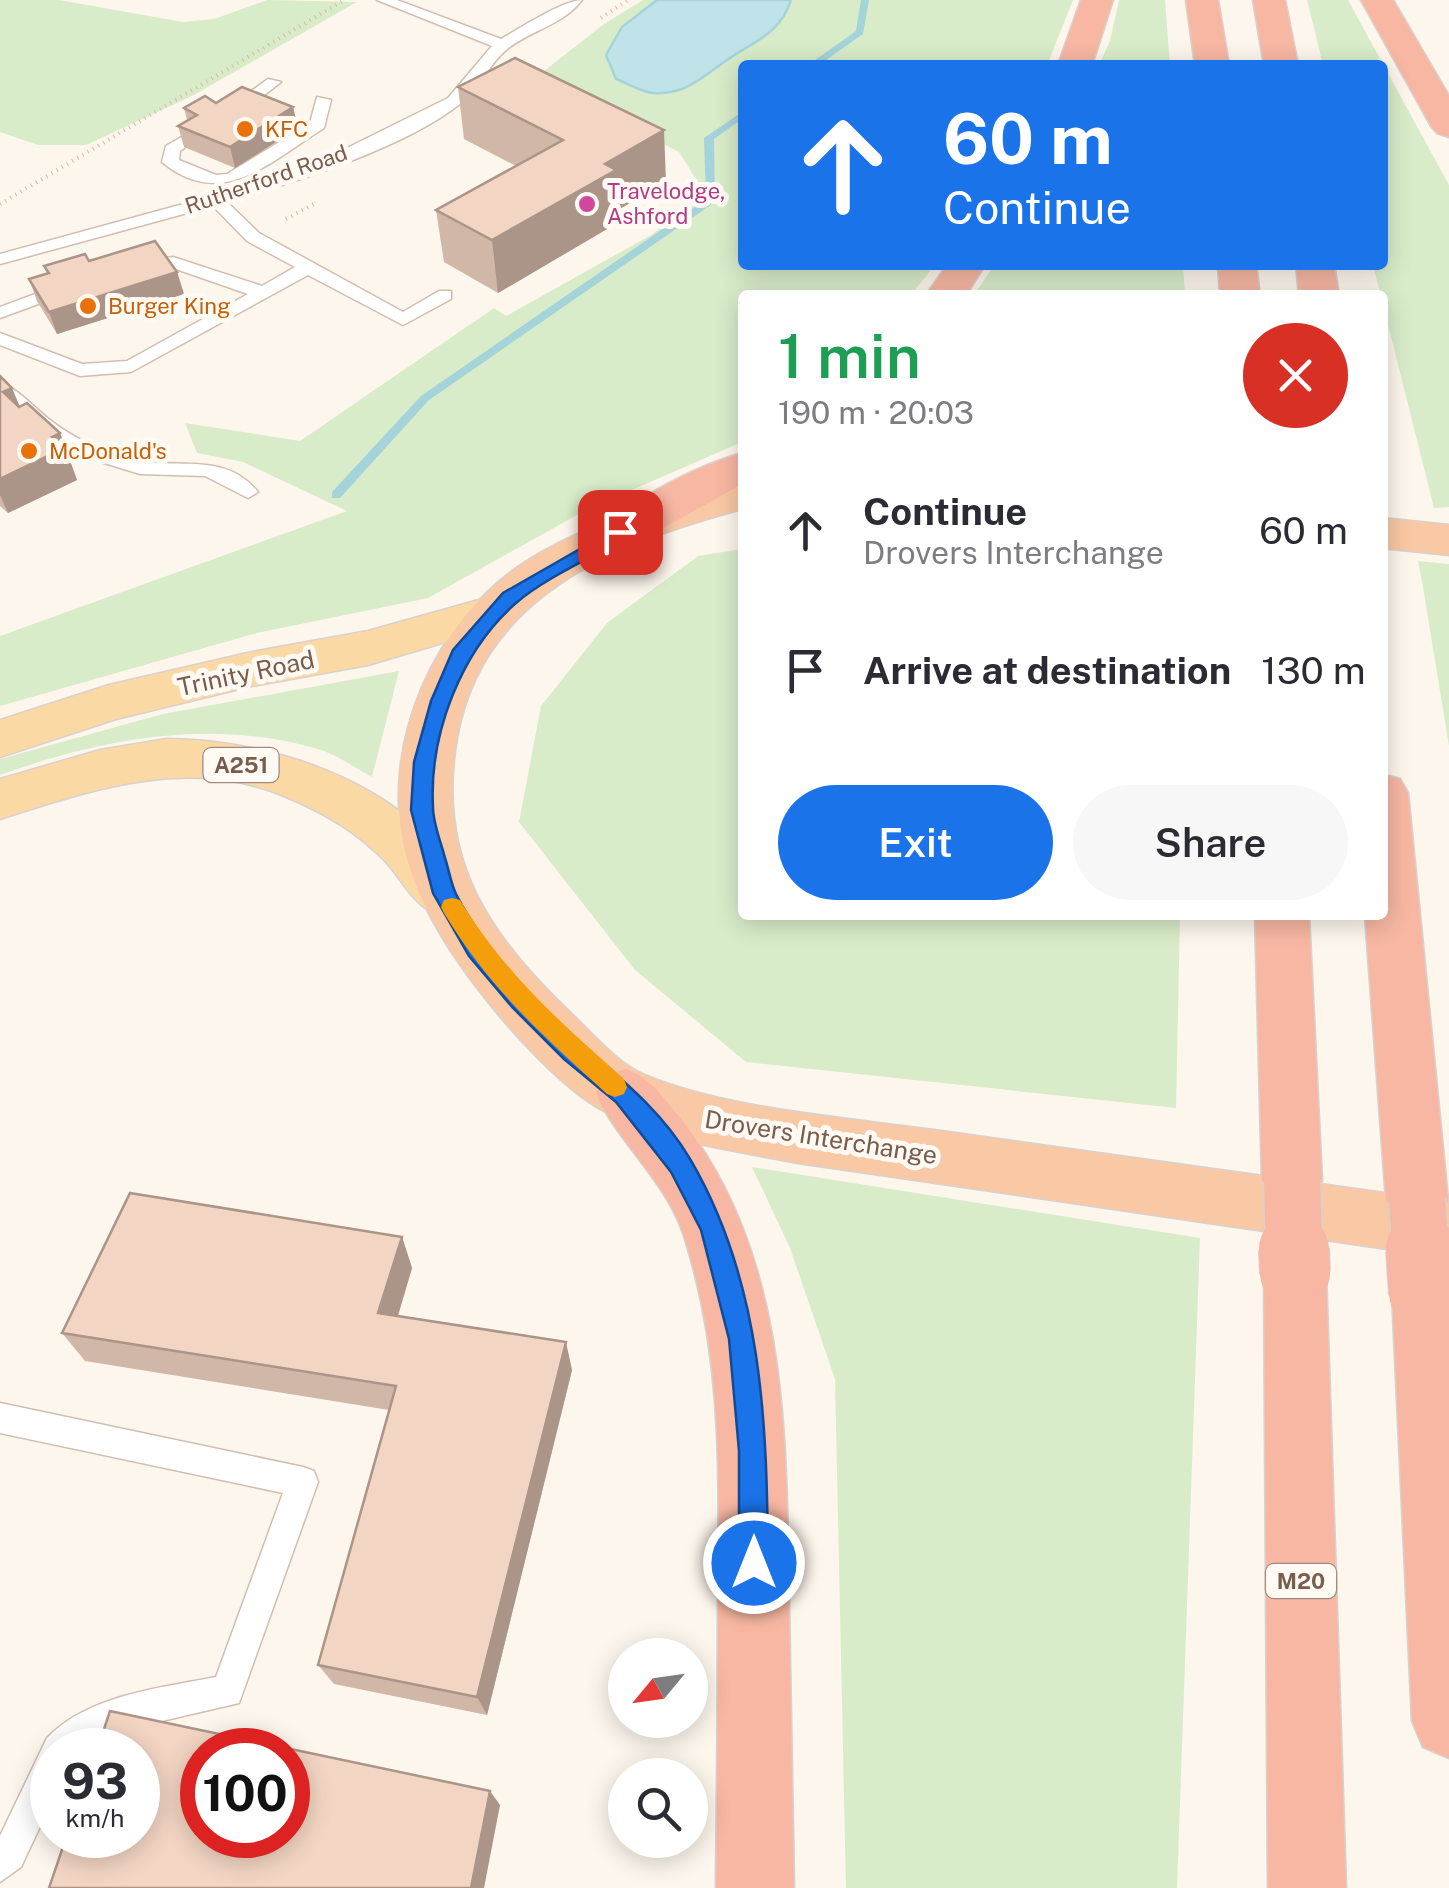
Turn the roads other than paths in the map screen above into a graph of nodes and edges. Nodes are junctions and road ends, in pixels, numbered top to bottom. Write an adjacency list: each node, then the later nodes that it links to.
1 (384, 0): 7 (lane)
2 (576, 0): 7 (lane)
3 (1097, 0): 8 (highway)
4 (1202, 0): 9 (highway)
5 (1269, 0): 10 (highway)
6 (1378, 0): 14 (highway)
7 (502, 45): 16 (lane, Rutherford Road)
8 (1077, 60)
9 (1211, 60)
10 (1280, 60)
11 (273, 82): 13 (lane)
12 (323, 100): 15 (lane)
13 (217, 121)
14 (1449, 126)
15 (198, 134)
16 (214, 198): 17 (lane, Rutherford Road); 18 (lane)
17 (0, 259)
18 (309, 267): 21 (lane); 22 (lane)
19 (126, 270): 21 (lane)
20 (54, 292): 23 (lane)
21 (266, 292): 24 (lane)
22 (445, 295)
23 (0, 313)
24 (0, 340)
25 (0, 389): 27 (lane)
26 (738, 469): 29 (highway)
27 (248, 492)
28 (738, 496): 29 (highway, Drovers Interchange)
29 (642, 522): 32 (highway, Drovers Interchange)
30 (1388, 533): 31 (highway)
31 (1449, 540)
32 (493, 612): 33 (main road, Trinity Road); 36 (highway, Drovers Interchange)
33 (0, 739)
34 (0, 798): 36 (main road, A251)
35 (1388, 843): 39 (highway)
36 (444, 893): 38 (highway, Drovers Interchange)
37 (1282, 920): 46 (highway, M20, bridge)
38 (625, 1094): 39 (highway, Drovers Interchange); 45 (highway)
39 (1433, 1215): 41 (highway, bridge)
40 (0, 1418): 42 (lane)
41 (1449, 1721)
42 (89, 1728)
43 (30, 1811): 44 (lane)
44 (0, 1864)
45 (755, 1888)
46 (1306, 1888)

